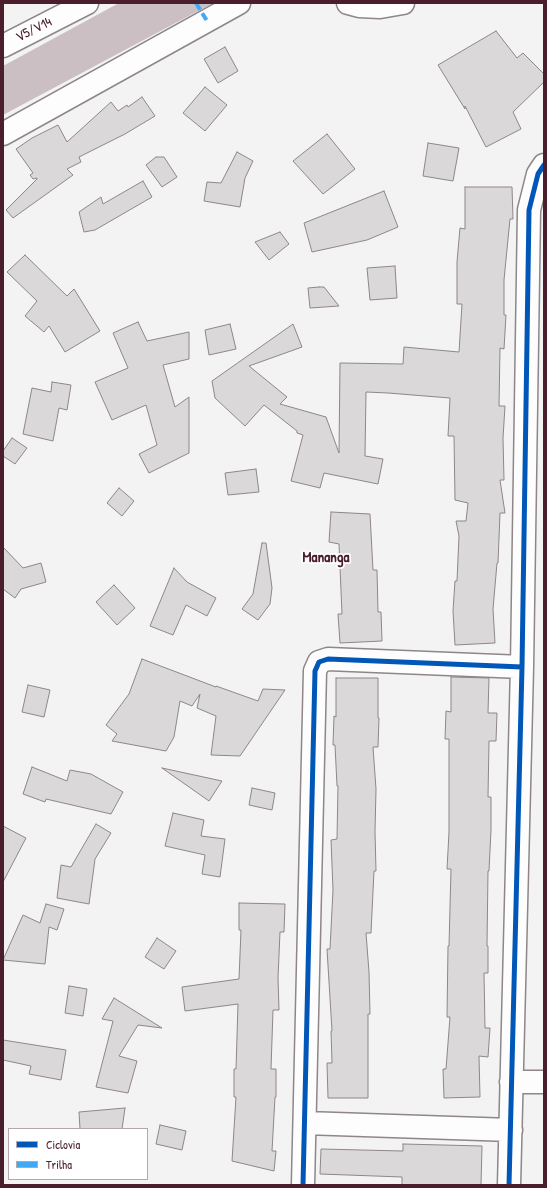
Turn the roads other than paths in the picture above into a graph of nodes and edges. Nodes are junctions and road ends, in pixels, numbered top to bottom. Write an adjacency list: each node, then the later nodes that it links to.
1 (87, 3): 5 (street, V5/V14)
2 (239, 3): 6 (street)
3 (348, 3): 4 (street)
4 (403, 3)
5 (3, 46)
6 (3, 134)
7 (544, 165): 8 (street)
8 (522, 667): 9 (street); 11 (street)
9 (511, 1082): 10 (street); 12 (street)
10 (544, 1082)
11 (305, 1123): 12 (street); 13 (street)
12 (511, 1130): 14 (street)
13 (303, 1185)
14 (509, 1185)

